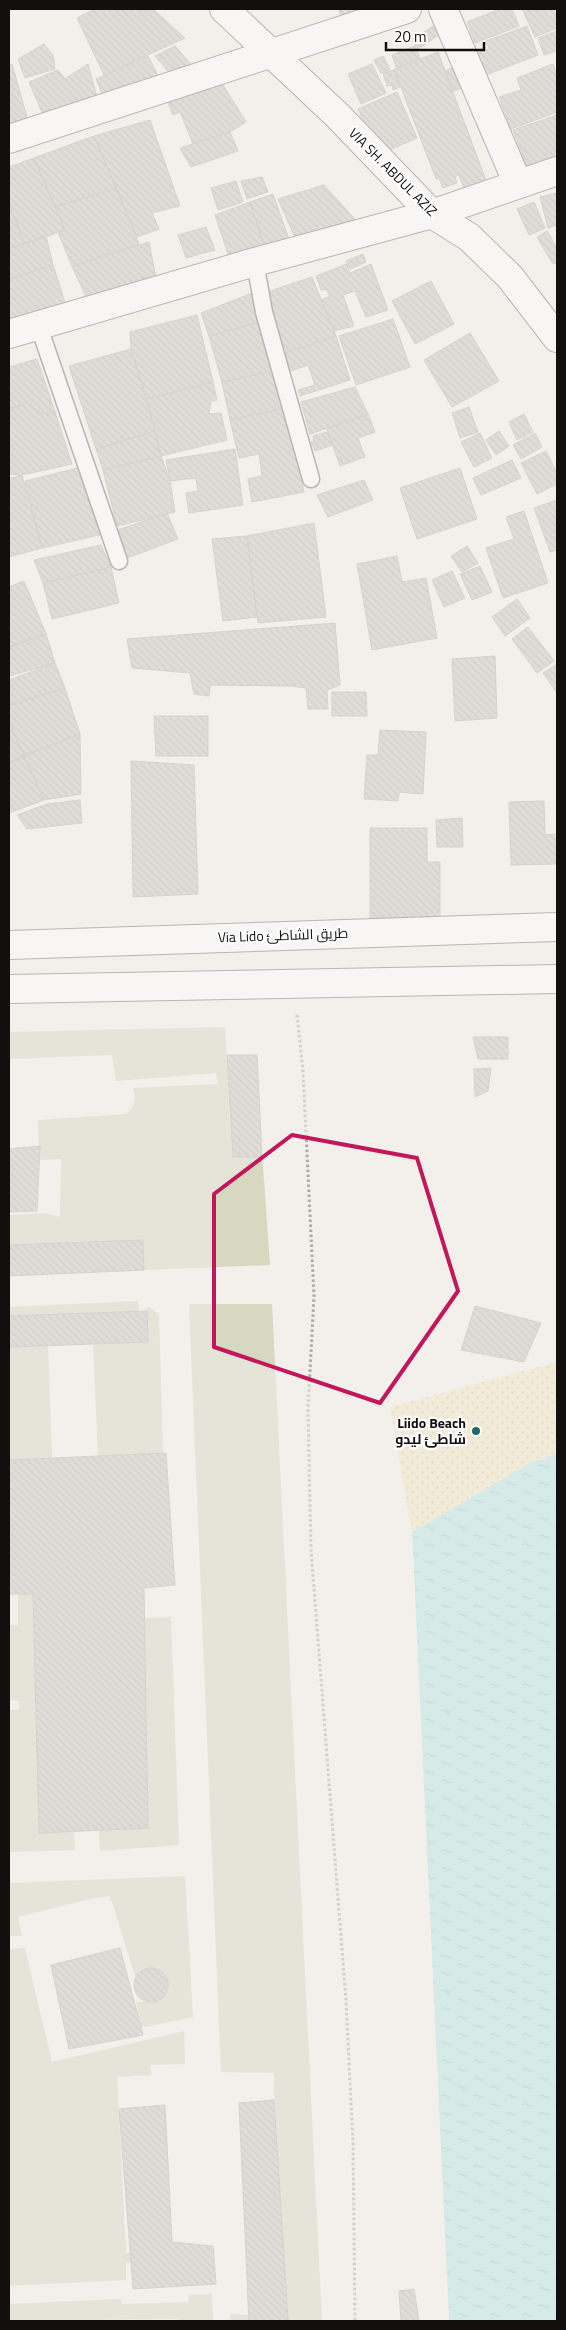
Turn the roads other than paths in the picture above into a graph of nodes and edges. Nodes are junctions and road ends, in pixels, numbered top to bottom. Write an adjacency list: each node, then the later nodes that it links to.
1 (224, 9): 4 (street, VIA SH. ABDUL AZIZ)
2 (407, 9): 4 (street)
3 (443, 9): 7 (street)
4 (268, 53): 5 (street); 8 (street, VIA SH. ABDUL AZIZ)
5 (9, 139)
6 (557, 171): 7 (street)
7 (518, 184): 8 (street)
8 (432, 214): 9 (street); 12 (street, VIA SH. ABDUL AZIZ)
9 (255, 262): 10 (street); 13 (lane)
10 (38, 324): 11 (street); 14 (lane)
11 (9, 334)
12 (557, 338)
13 (311, 479)
14 (119, 561)
15 (557, 926): 16 (street, Via Lido طريق الشاطئ)
16 (9, 945)
17 (557, 979): 18 (street)
18 (9, 989)

